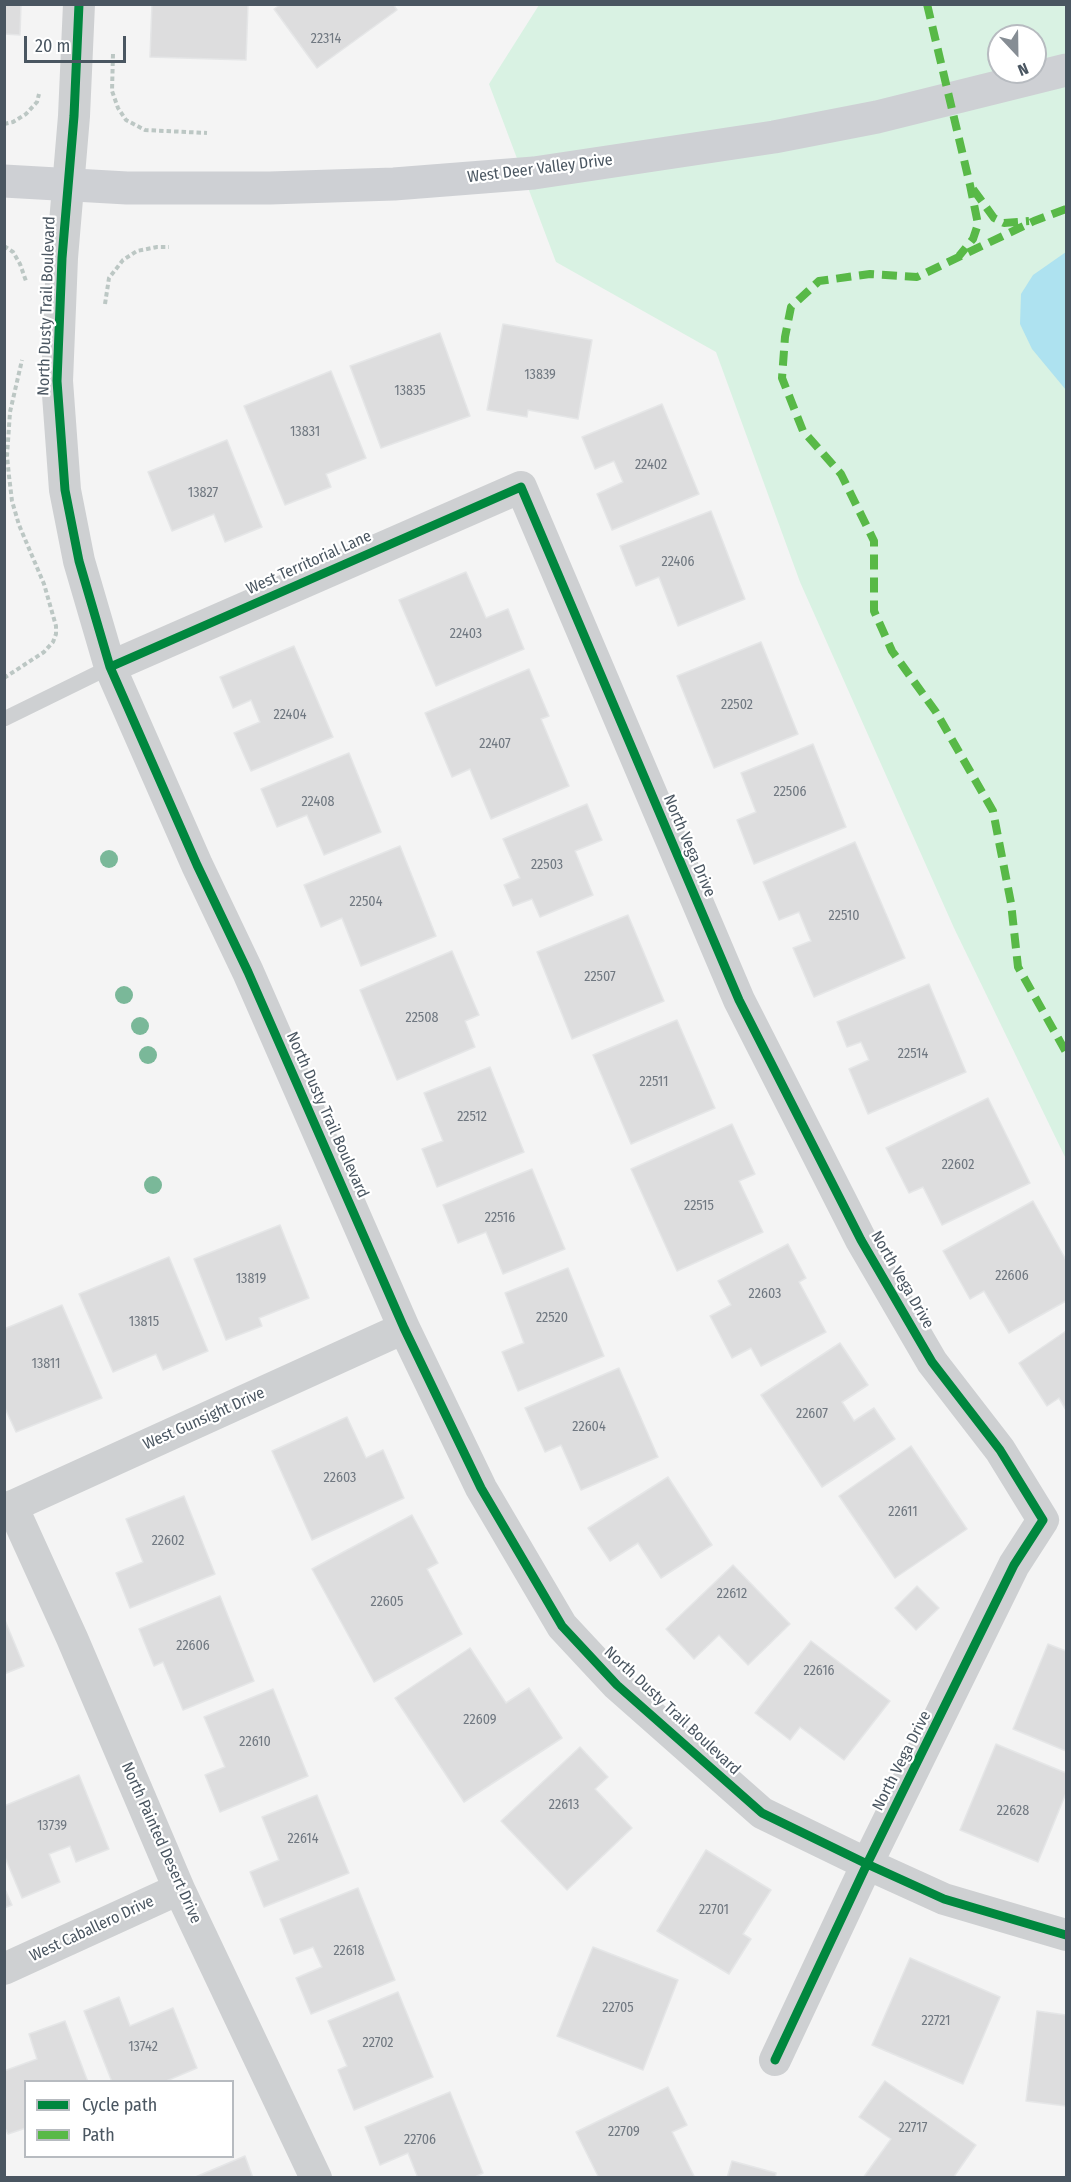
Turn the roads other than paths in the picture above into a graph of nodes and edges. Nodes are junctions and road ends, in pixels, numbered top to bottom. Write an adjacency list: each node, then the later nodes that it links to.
1 (79, 4): 4 (street, North Dusty Trail Boulevard)
2 (1066, 70): 4 (street, West Deer Valley Drive)
3 (4, 181): 4 (street, West Deer Valley Drive)
4 (68, 185): 6 (street, North Dusty Trail Boulevard)
5 (521, 487): 6 (street, West Territorial Lane); 10 (street, North Vega Drive)
6 (110, 667): 7 (lane); 8 (street, North Dusty Trail Boulevard)
7 (4, 719)
8 (404, 1328): 9 (street, West Gunsight Drive); 10 (street, North Dusty Trail Boulevard)
9 (8, 1508): 11 (street, North Painted Desert Drive)
10 (867, 1864): 12 (street, North Dusty Trail Boulevard); 14 (street, North Vega Drive)
11 (179, 1889): 13 (street, West Caballero Drive); 15 (street, North Painted Desert Drive)
12 (1066, 1935)
13 (4, 1969)
14 (775, 2060)
15 (316, 2178)

